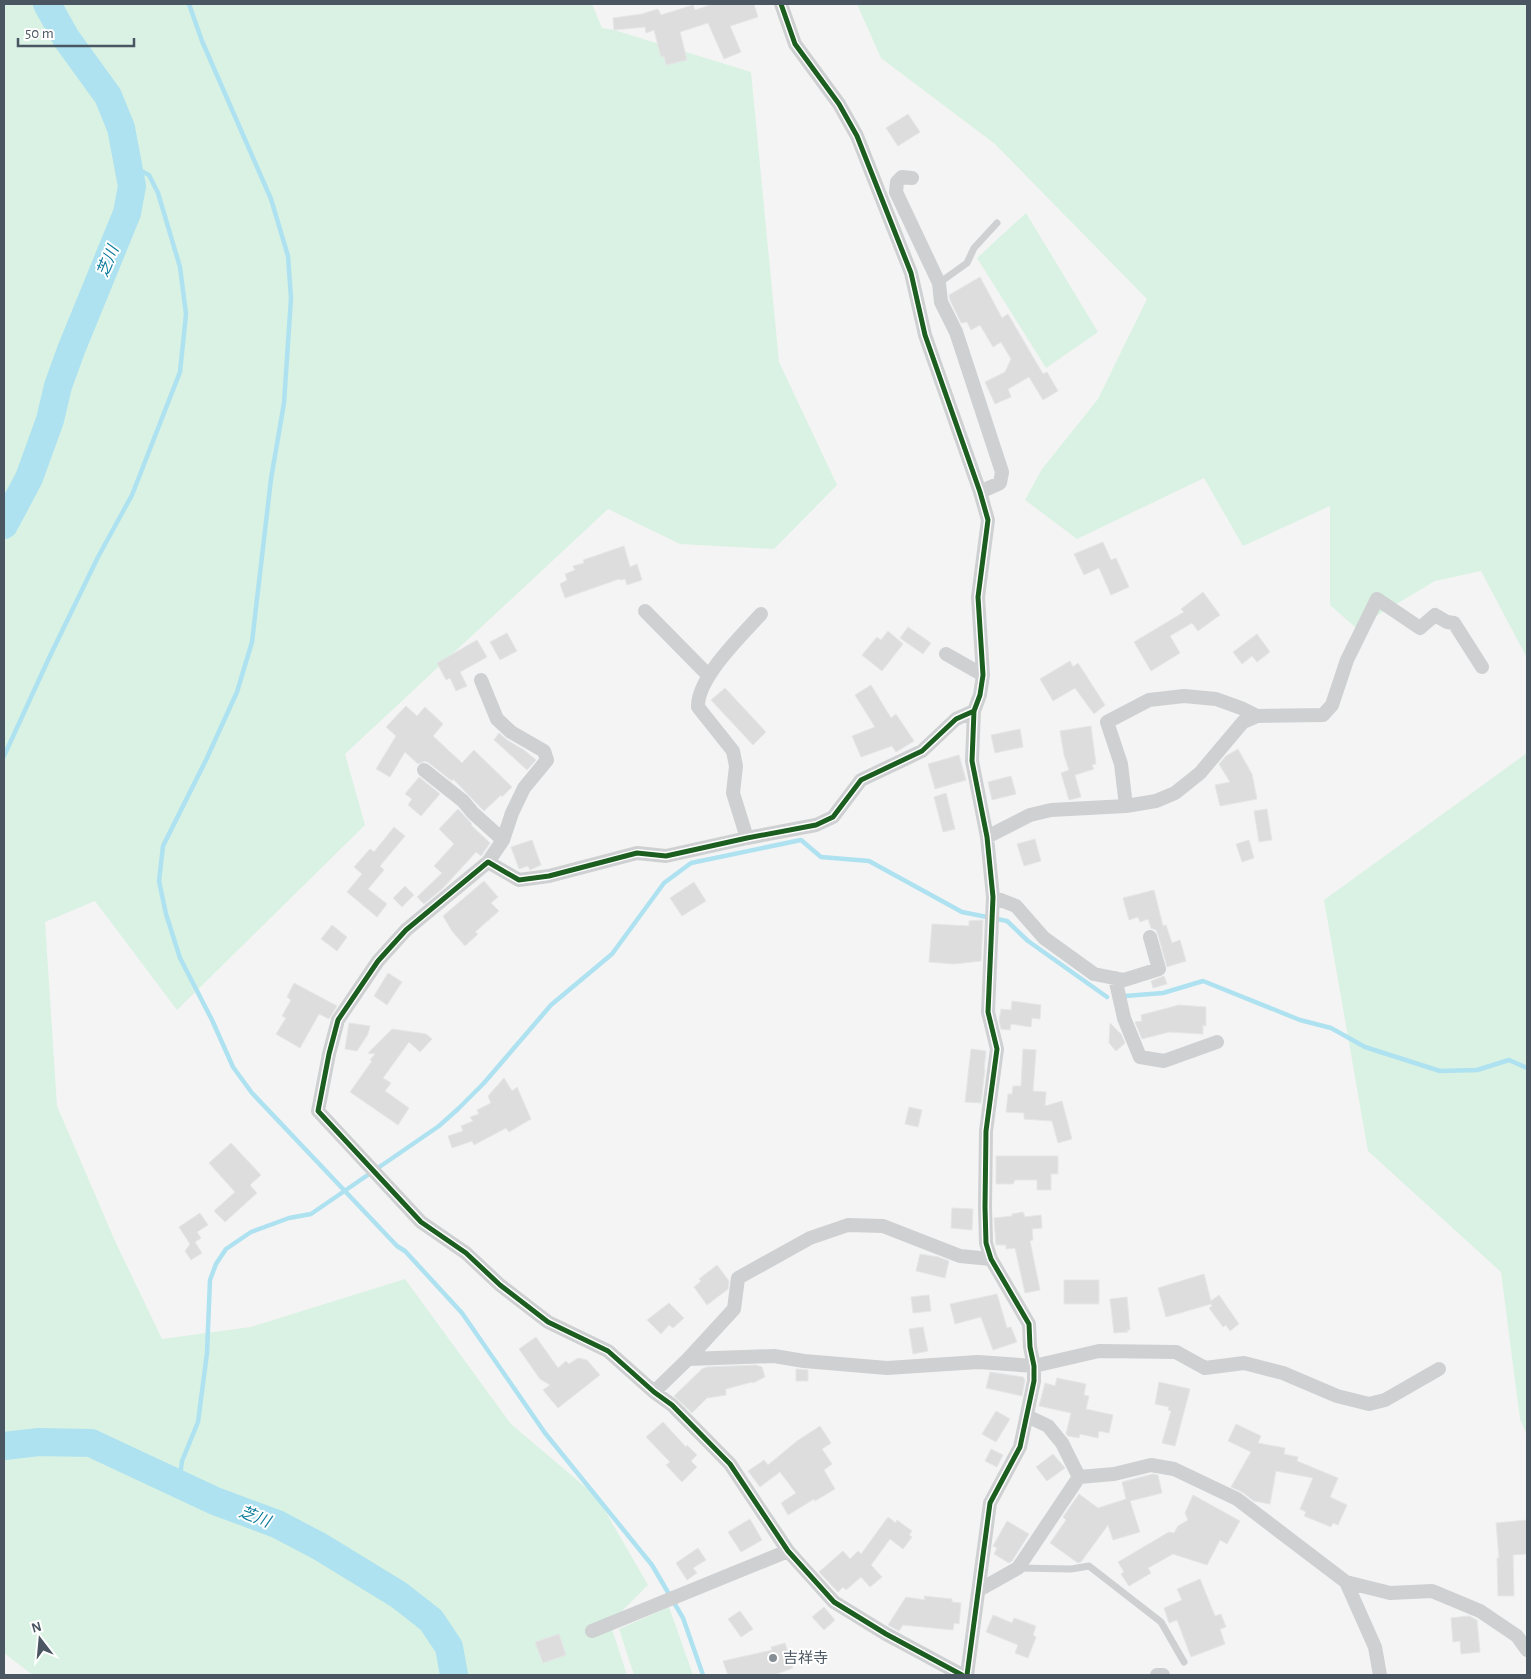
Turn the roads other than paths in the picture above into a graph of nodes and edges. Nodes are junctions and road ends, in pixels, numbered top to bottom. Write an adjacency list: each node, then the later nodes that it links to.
1 (781, 4): 5 (street)
2 (912, 178): 4 (street)
3 (997, 223): 4 (lane)
4 (939, 284): 5 (street)
5 (980, 492): 11 (street)
6 (645, 611): 10 (street)
7 (761, 614): 10 (street)
8 (946, 654): 11 (street)
9 (1482, 667): 14 (street)
10 (708, 675): 18 (street)
11 (983, 675): 13 (street)
12 (481, 680): 19 (street)
13 (974, 712): 17 (street); 18 (street)
14 (1257, 716): 16 (street); 16 (street)
15 (424, 770): 19 (street)
16 (1126, 806): 17 (street)
17 (987, 837): 21 (street)
18 (746, 838): 20 (street)
19 (503, 840): 20 (street)
20 (488, 862): 29 (street)
21 (993, 897): 23 (street); 25 (street)
22 (1150, 937): 23 (street)
23 (1115, 978): 24 (street)
24 (1217, 1042)
25 (991, 1259): 26 (street); 27 (street)
26 (688, 1359): 27 (street); 29 (street)
27 (1034, 1366): 28 (street); 30 (street)
28 (1439, 1369)
29 (654, 1392): 32 (street)
30 (1028, 1416): 31 (street); 35 (street)
31 (1079, 1477): 33 (street); 34 (street)
32 (788, 1551): 36 (street); 39 (street)
33 (1018, 1568): 35 (street); 38 (lane)
34 (1346, 1582): 37 (street); 43 (street)
35 (979, 1590): 40 (street)
36 (592, 1631)
37 (1527, 1650)
38 (1184, 1662)
39 (962, 1675)
40 (968, 1675)
41 (1157, 1675): 42 (street)
42 (1163, 1675)
43 (1380, 1675)

